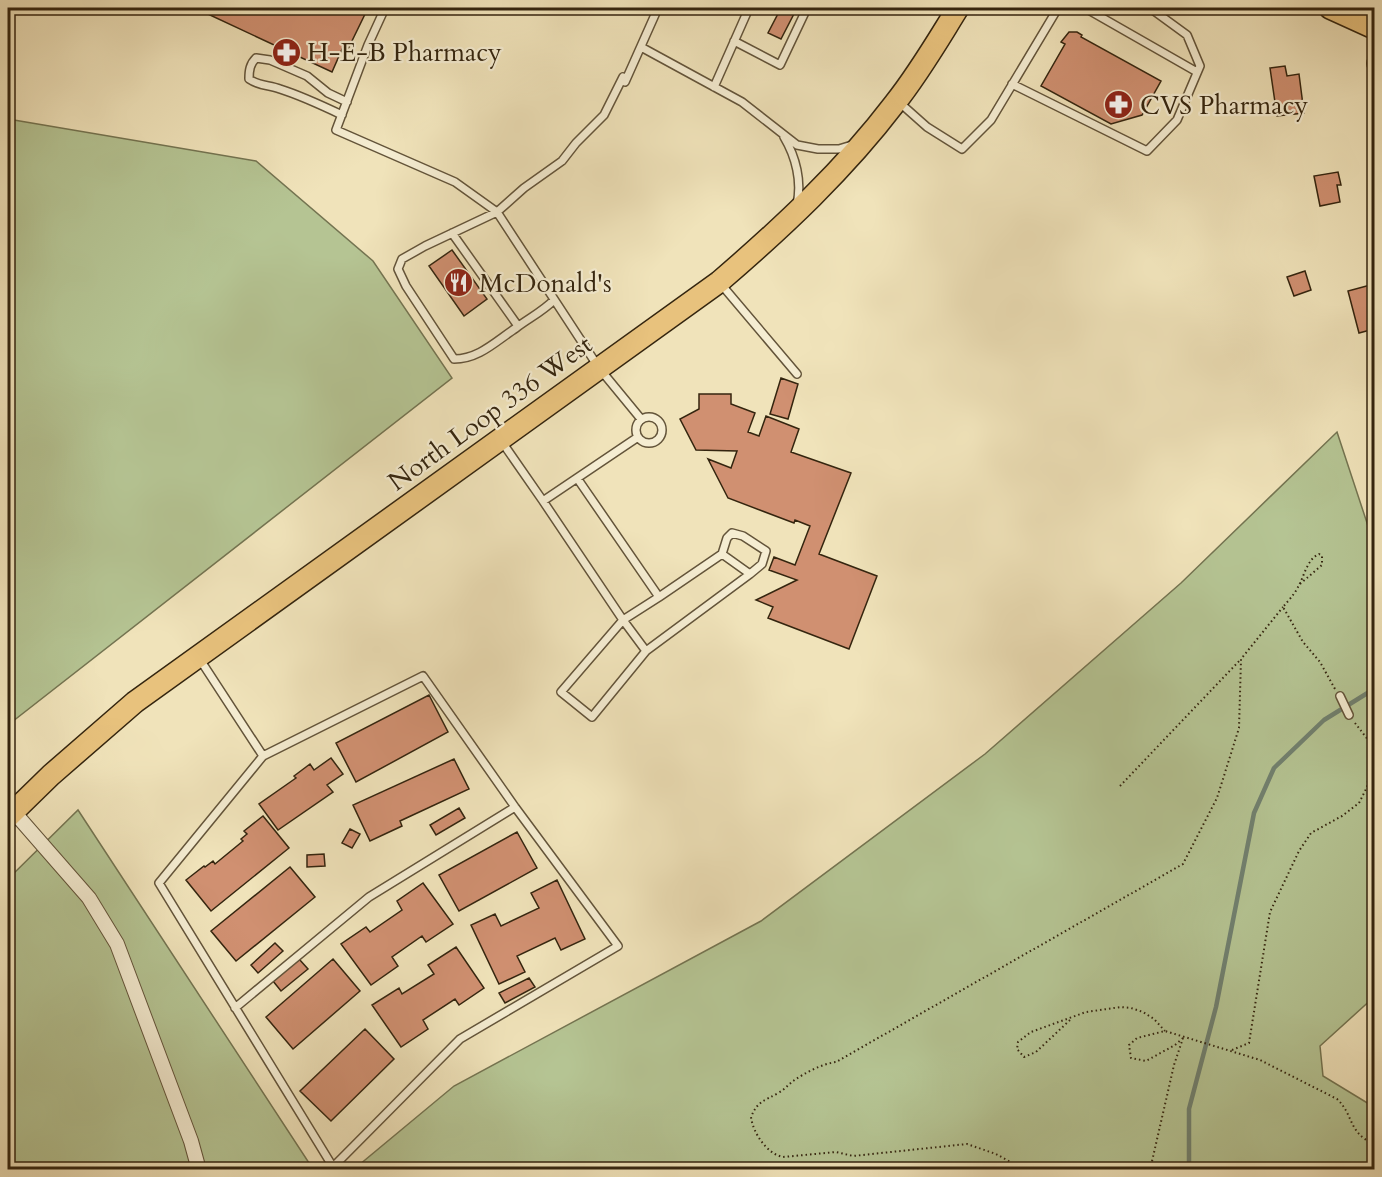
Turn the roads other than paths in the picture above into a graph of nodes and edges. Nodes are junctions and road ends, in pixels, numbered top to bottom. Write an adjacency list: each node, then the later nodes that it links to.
1 (385, 8): 17 (lane)
2 (658, 8): 12 (lane)
3 (749, 8): 11 (lane)
4 (807, 8): 11 (lane)
5 (958, 8): 16 (main road, North Loop 336 West)
6 (1058, 8): 14 (lane)
7 (1085, 8): 13 (lane)
8 (1150, 8): 13 (lane)
9 (1330, 8): 10 (main road)
10 (1374, 28)
11 (734, 41): 15 (lane)
12 (641, 47): 15 (lane); 21 (lane)
13 (1197, 72): 14 (lane)
14 (1012, 84): 16 (lane)
15 (714, 87): 19 (lane)
16 (897, 101): 20 (main road, North Loop 336 West)
17 (347, 102): 18 (lane); 18 (lane)
18 (342, 115): 21 (lane)
19 (783, 135): 20 (lane); 22 (lane)
20 (863, 142): 22 (main road, North Loop 336 West)
21 (496, 212): 23 (lane); 25 (lane)
22 (793, 216): 24 (main road, North Loop 336 West)
23 (452, 233): 26 (lane); 26 (lane)
24 (719, 282): 27 (main road, North Loop 336 West); 28 (lane)
25 (554, 300): 26 (lane); 27 (lane)
26 (518, 326)
27 (598, 368): 29 (lane); 31 (main road, North Loop 336 West)
28 (797, 374)
29 (641, 419): 30 (lane); 30 (lane)
30 (638, 437): 32 (lane)
31 (500, 440): 33 (lane); 39 (main road, North Loop 336 West)
32 (577, 478): 33 (lane); 36 (lane)
33 (543, 501): 37 (lane)
34 (722, 554): 35 (lane); 35 (lane); 36 (lane)
35 (750, 574): 38 (lane)
36 (659, 597): 37 (lane)
37 (623, 620): 38 (lane); 38 (lane)
38 (646, 651)
39 (198, 656): 42 (lane); 44 (main road, North Loop 336 West)
40 (1340, 696): 41 (lane)
41 (1349, 715)
42 (263, 756): 43 (lane); 45 (lane)
43 (515, 807): 45 (lane); 45 (lane)
44 (10, 814): 46 (street)
45 (235, 1008)
46 (199, 1170)

